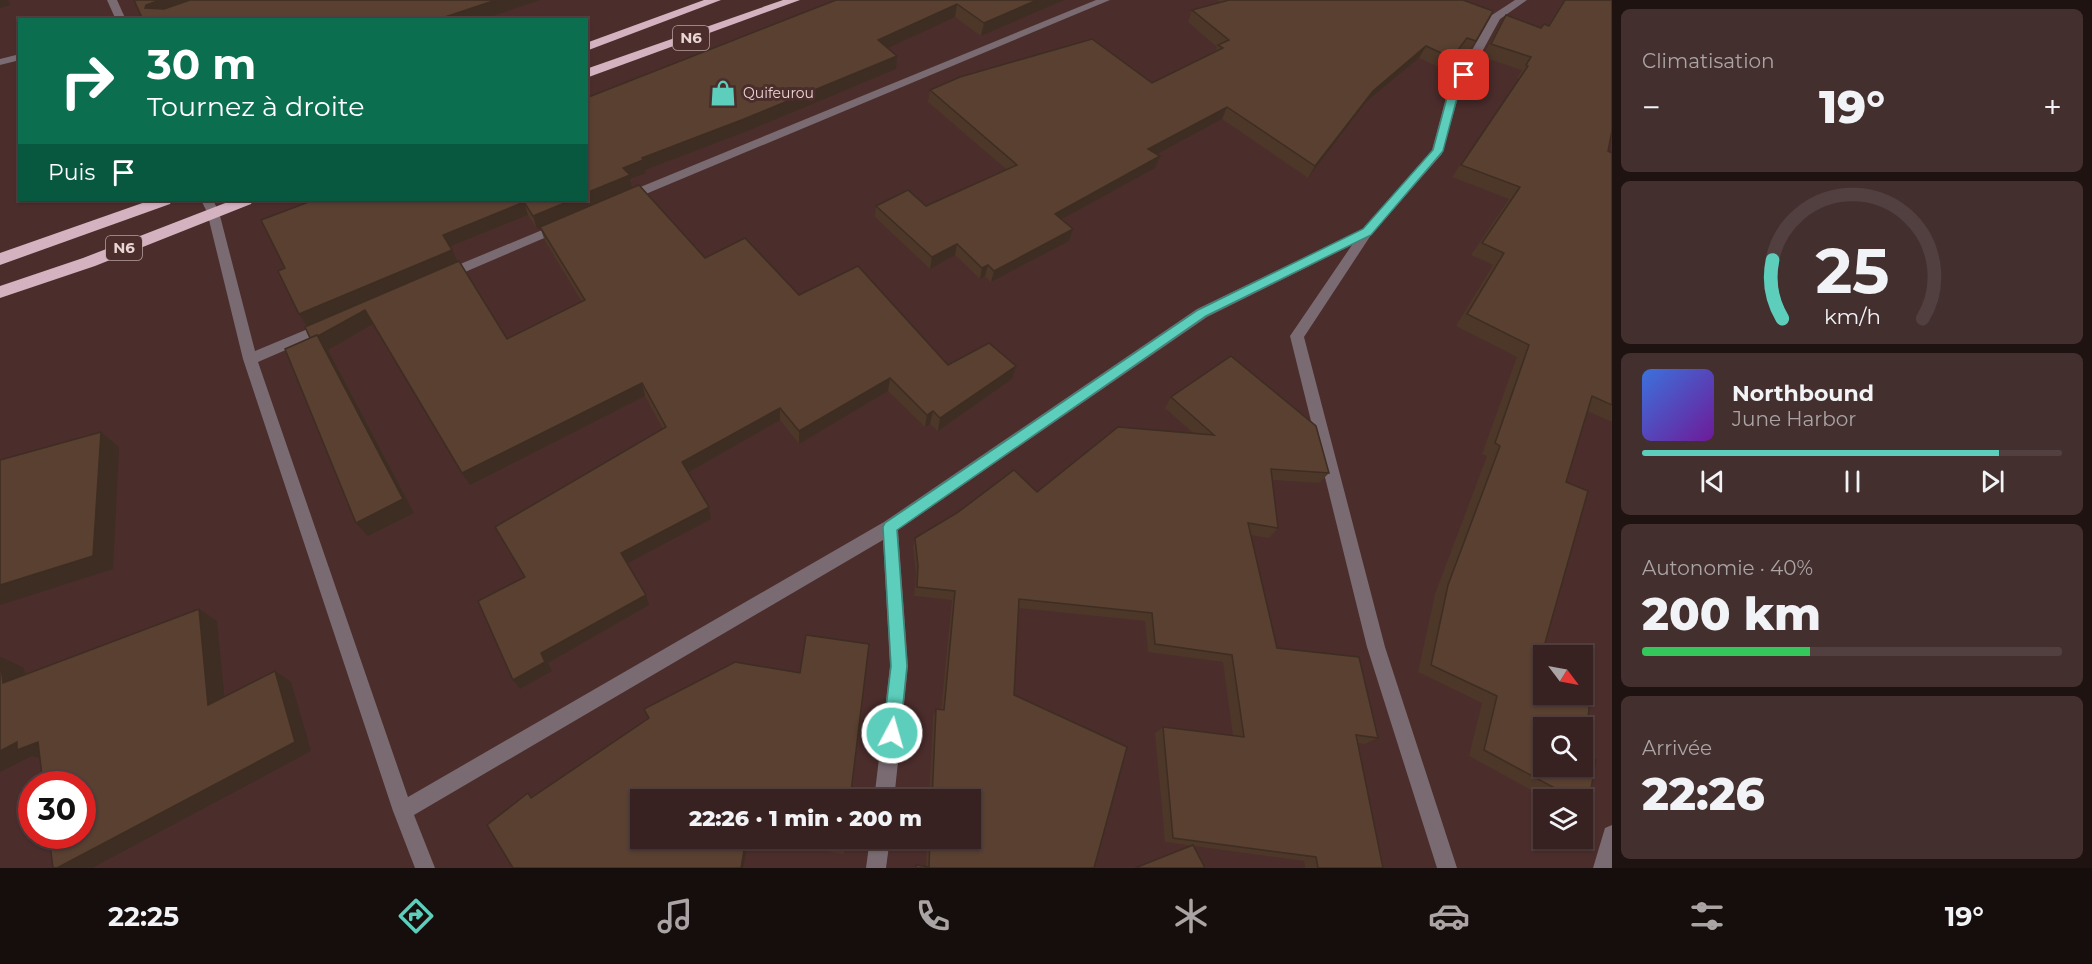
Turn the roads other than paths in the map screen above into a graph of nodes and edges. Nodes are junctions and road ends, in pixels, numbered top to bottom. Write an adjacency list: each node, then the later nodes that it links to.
1 (112, 0): 6 (street)
2 (715, 0): 7 (highway, N6)
3 (794, 0): 10 (highway, N6)
4 (1105, 0): 13 (street)
5 (1522, 0): 16 (street)
6 (121, 18)
7 (588, 46)
8 (18, 58): 9 (street)
9 (0, 62)
10 (588, 73)
11 (162, 201): 17 (highway, N6)
12 (240, 201): 14 (highway, N6)
13 (610, 205)
14 (210, 206): 19 (highway, N6); 21 (street)
15 (566, 224): 18 (street)
16 (1367, 232): 22 (street); 29 (street)
17 (0, 259)
18 (435, 280)
19 (0, 292)
20 (337, 322): 21 (street)
21 (250, 359): 24 (street)
22 (890, 527): 23 (street); 24 (street)
23 (885, 789)
24 (403, 811): 27 (street)
25 (1612, 835): 30 (street)
26 (879, 849): 28 (street)
27 (425, 868)
28 (876, 868)
29 (1447, 868)
30 (1603, 868)

